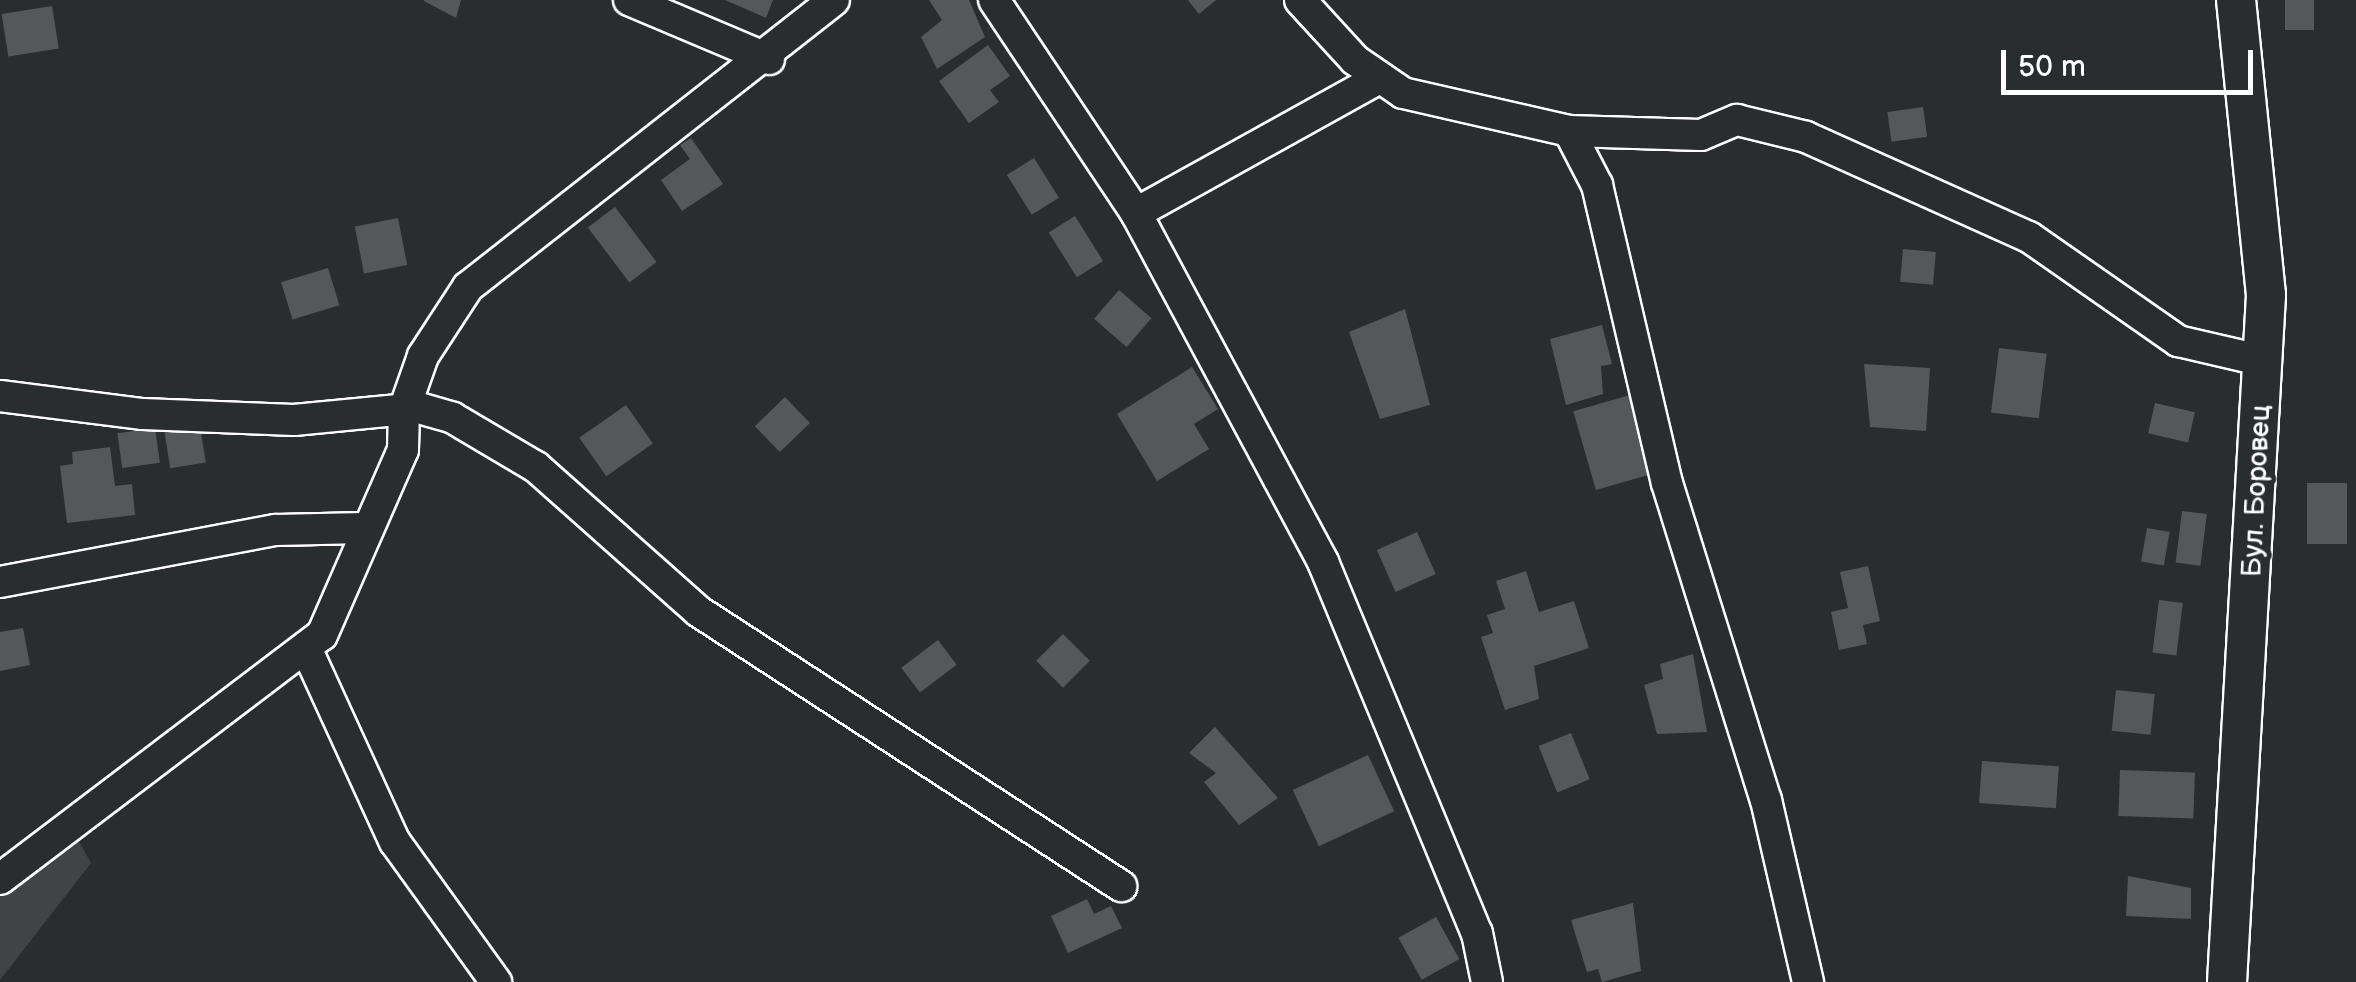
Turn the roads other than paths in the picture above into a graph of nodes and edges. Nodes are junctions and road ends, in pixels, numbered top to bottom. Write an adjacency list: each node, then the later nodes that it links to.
1 (629, 0): 6 (street)
2 (834, 0): 6 (street)
3 (994, 0): 9 (street)
4 (1300, 0): 7 (street)
5 (2236, 0): 10 (street, Бул. Боровец)
6 (769, 59): 12 (street)
7 (1378, 79): 8 (street); 9 (street)
8 (1569, 131): 10 (street); 20 (street)
9 (1136, 213): 19 (street)
10 (2264, 361): 21 (street, Бул. Боровец)
11 (0, 396): 12 (street)
12 (404, 410): 13 (street); 17 (street)
13 (364, 528): 14 (street); 15 (street)
14 (0, 582)
15 (306, 648): 16 (street); 18 (street)
16 (0, 879)
17 (1122, 886)
18 (496, 982)
19 (1488, 982)
20 (1808, 982)
21 (2227, 982)

